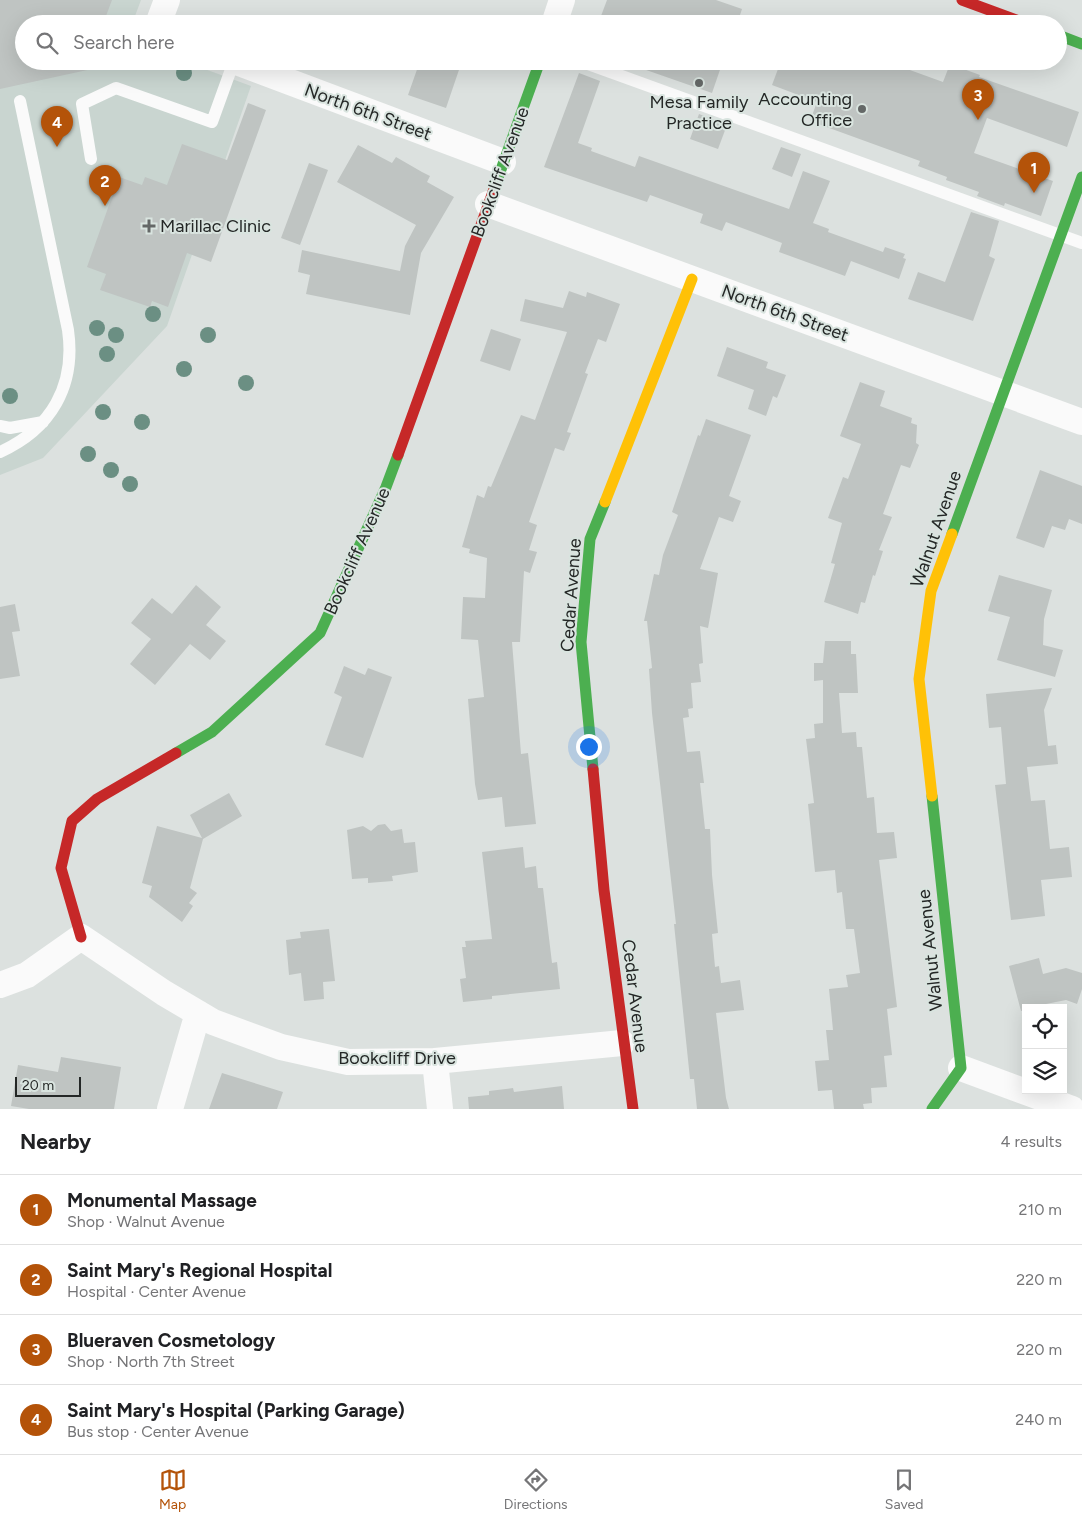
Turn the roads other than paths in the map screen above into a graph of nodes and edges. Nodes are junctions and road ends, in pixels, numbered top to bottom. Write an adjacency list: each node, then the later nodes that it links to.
1 (167, 0): 4 (street)
2 (562, 0): 5 (street)
3 (962, 0): 6 (street)
4 (161, 15)
5 (557, 15)
6 (1003, 15)
7 (1067, 38): 8 (street)
8 (1082, 44)
9 (231, 70): 14 (lane)
10 (258, 70): 15 (street, North 6th Street)
11 (537, 70): 15 (street, Bookcliff Avenue)
12 (605, 70): 18 (lane)
13 (20, 101): 22 (lane)
14 (91, 159)
15 (503, 162): 17 (street, Bookcliff Avenue)
16 (1082, 177): 18 (street, Walnut Avenue)
17 (488, 204): 20 (street, North 6th Street); 26 (street, Bookcliff Avenue)
18 (1061, 235): 19 (lane); 21 (street, Walnut Avenue)
19 (1082, 243)
20 (692, 279): 21 (street, North 6th Street); 29 (street, Cedar Avenue)
21 (1003, 393): 23 (street, North 6th Street); 31 (street, Walnut Avenue)
22 (43, 422): 24 (lane); 25 (lane)
23 (1082, 422)
24 (0, 426)
25 (0, 452)
26 (81, 937): 27 (street); 28 (street, Bookcliff Drive)
27 (0, 985)
28 (198, 1013): 30 (street, Bookcliff Drive); 32 (street)
29 (622, 1042): 30 (street, Bookcliff Drive); 34 (street, Cedar Avenue)
30 (435, 1061): 33 (street)
31 (961, 1068): 35 (street); 36 (street)
32 (170, 1109)
33 (440, 1109)
34 (632, 1109)
35 (932, 1109)
36 (1072, 1109)

